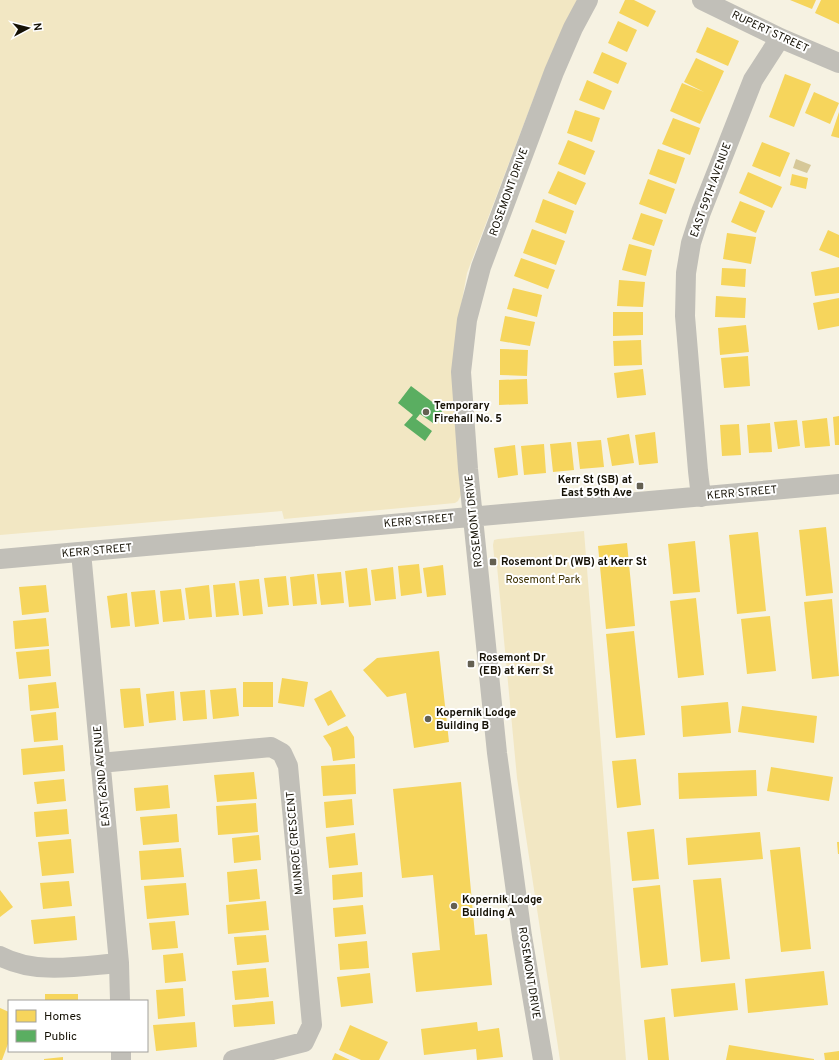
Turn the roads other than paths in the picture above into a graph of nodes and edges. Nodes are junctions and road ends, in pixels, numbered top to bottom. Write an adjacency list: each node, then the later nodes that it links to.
1 (588, 0): 7 (street, ROSEMONT DRIVE)
2 (702, 0): 3 (street, RUPERT STREET)
3 (780, 38): 4 (street, RUPERT STREET); 6 (street, EAST 59TH AVENUE)
4 (839, 63)
5 (839, 484): 6 (street, KERR STREET)
6 (701, 497): 7 (street, KERR STREET)
7 (473, 517): 8 (street, KERR STREET); 15 (street, ROSEMONT DRIVE)
8 (81, 552): 9 (street, KERR STREET); 10 (street, EAST 62ND AVENUE)
9 (0, 559)
10 (100, 763): 12 (street, EAST 62ND AVENUE); 14 (street, MUNROE CRESCENT)
11 (0, 956): 12 (street)
12 (118, 964): 13 (street, EAST 62ND AVENUE)
13 (120, 1000)
14 (233, 1060)
15 (543, 1060)

